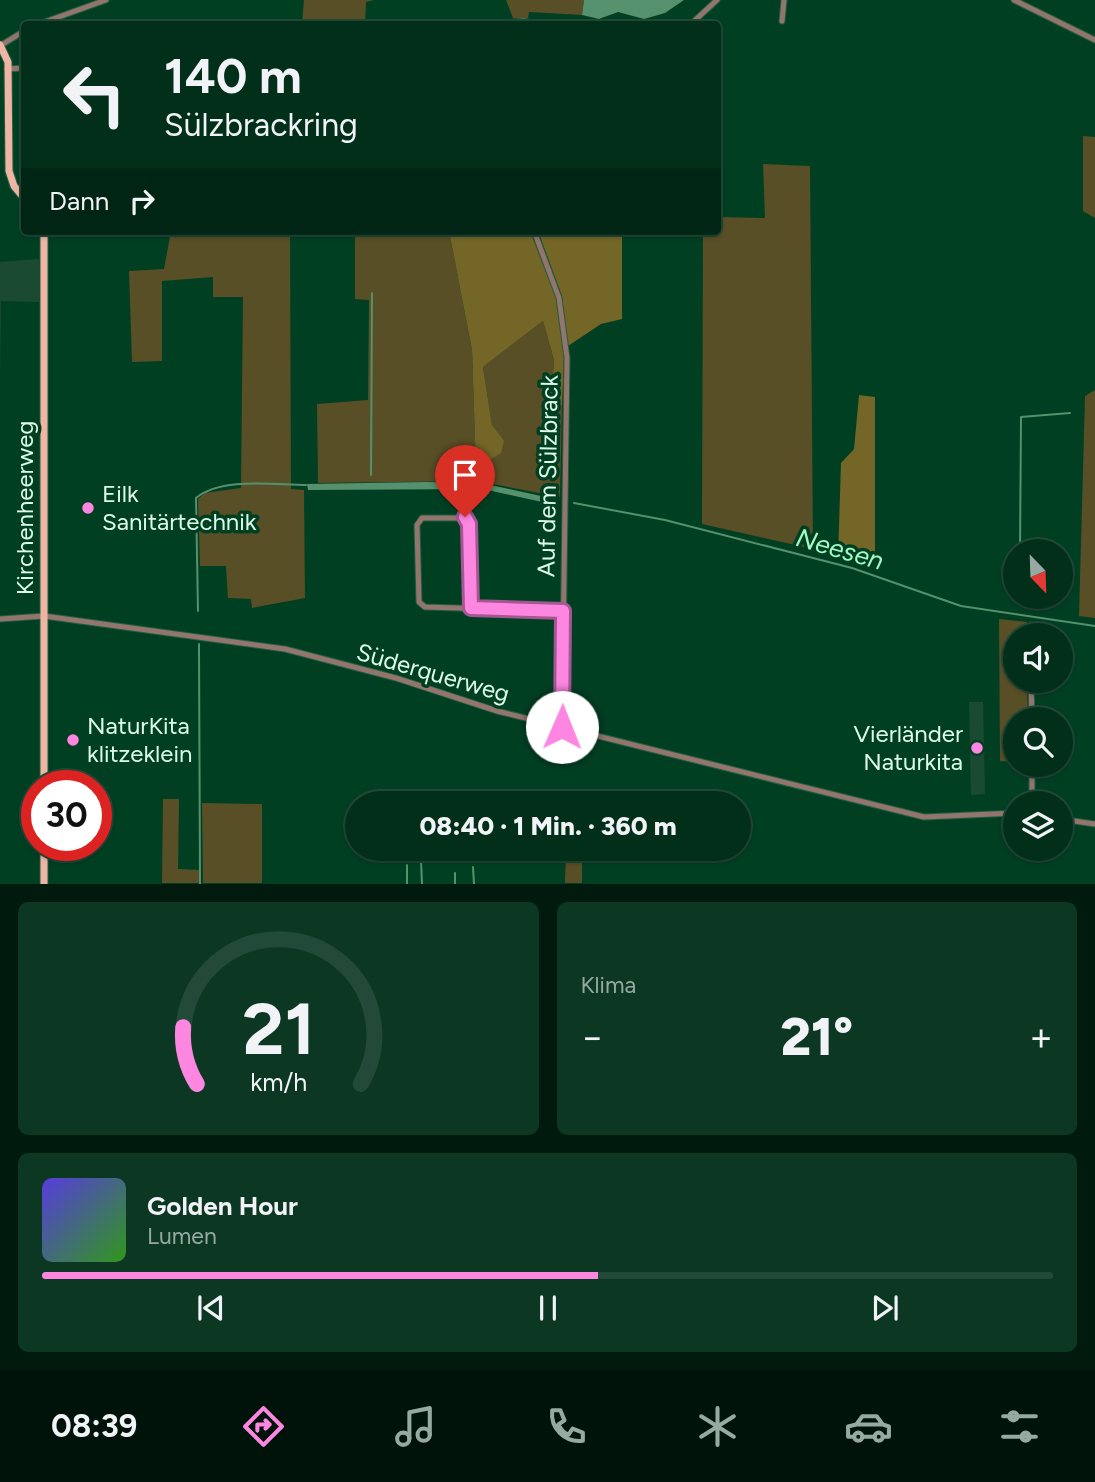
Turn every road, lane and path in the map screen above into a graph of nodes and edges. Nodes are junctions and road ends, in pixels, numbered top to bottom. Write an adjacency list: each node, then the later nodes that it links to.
1 (106, 0): 5 (street)
2 (717, 0): 6 (street)
3 (784, 0): 7 (street)
4 (1014, 0): 9 (street)
5 (47, 21)
6 (694, 21)
7 (782, 21)
8 (21, 33): 10 (street)
9 (1095, 40)
10 (0, 46): 13 (main road)
11 (0, 57): 13 (main road)
12 (21, 68): 13 (street)
13 (6, 69): 14 (main road)
14 (4, 152): 15 (main road)
15 (21, 194)
16 (44, 235): 20 (main road, Kirchenheerweg)
17 (535, 235): 19 (street, Auf dem Sülzbrack)
18 (471, 608): 18 (street); 19 (street)
19 (563, 611): 22 (street, Auf dem Sülzbrack)
20 (44, 616): 21 (street, Süderquerweg); 22 (street, Süderquerweg); 23 (main road, Kirchenheerweg)
21 (0, 619)
22 (562, 727): 24 (street, Süderquerweg)
23 (44, 770)
24 (1003, 814)
25 (1073, 821): 26 (street)
26 (1095, 824)
27 (44, 861): 28 (main road)
28 (44, 884)

